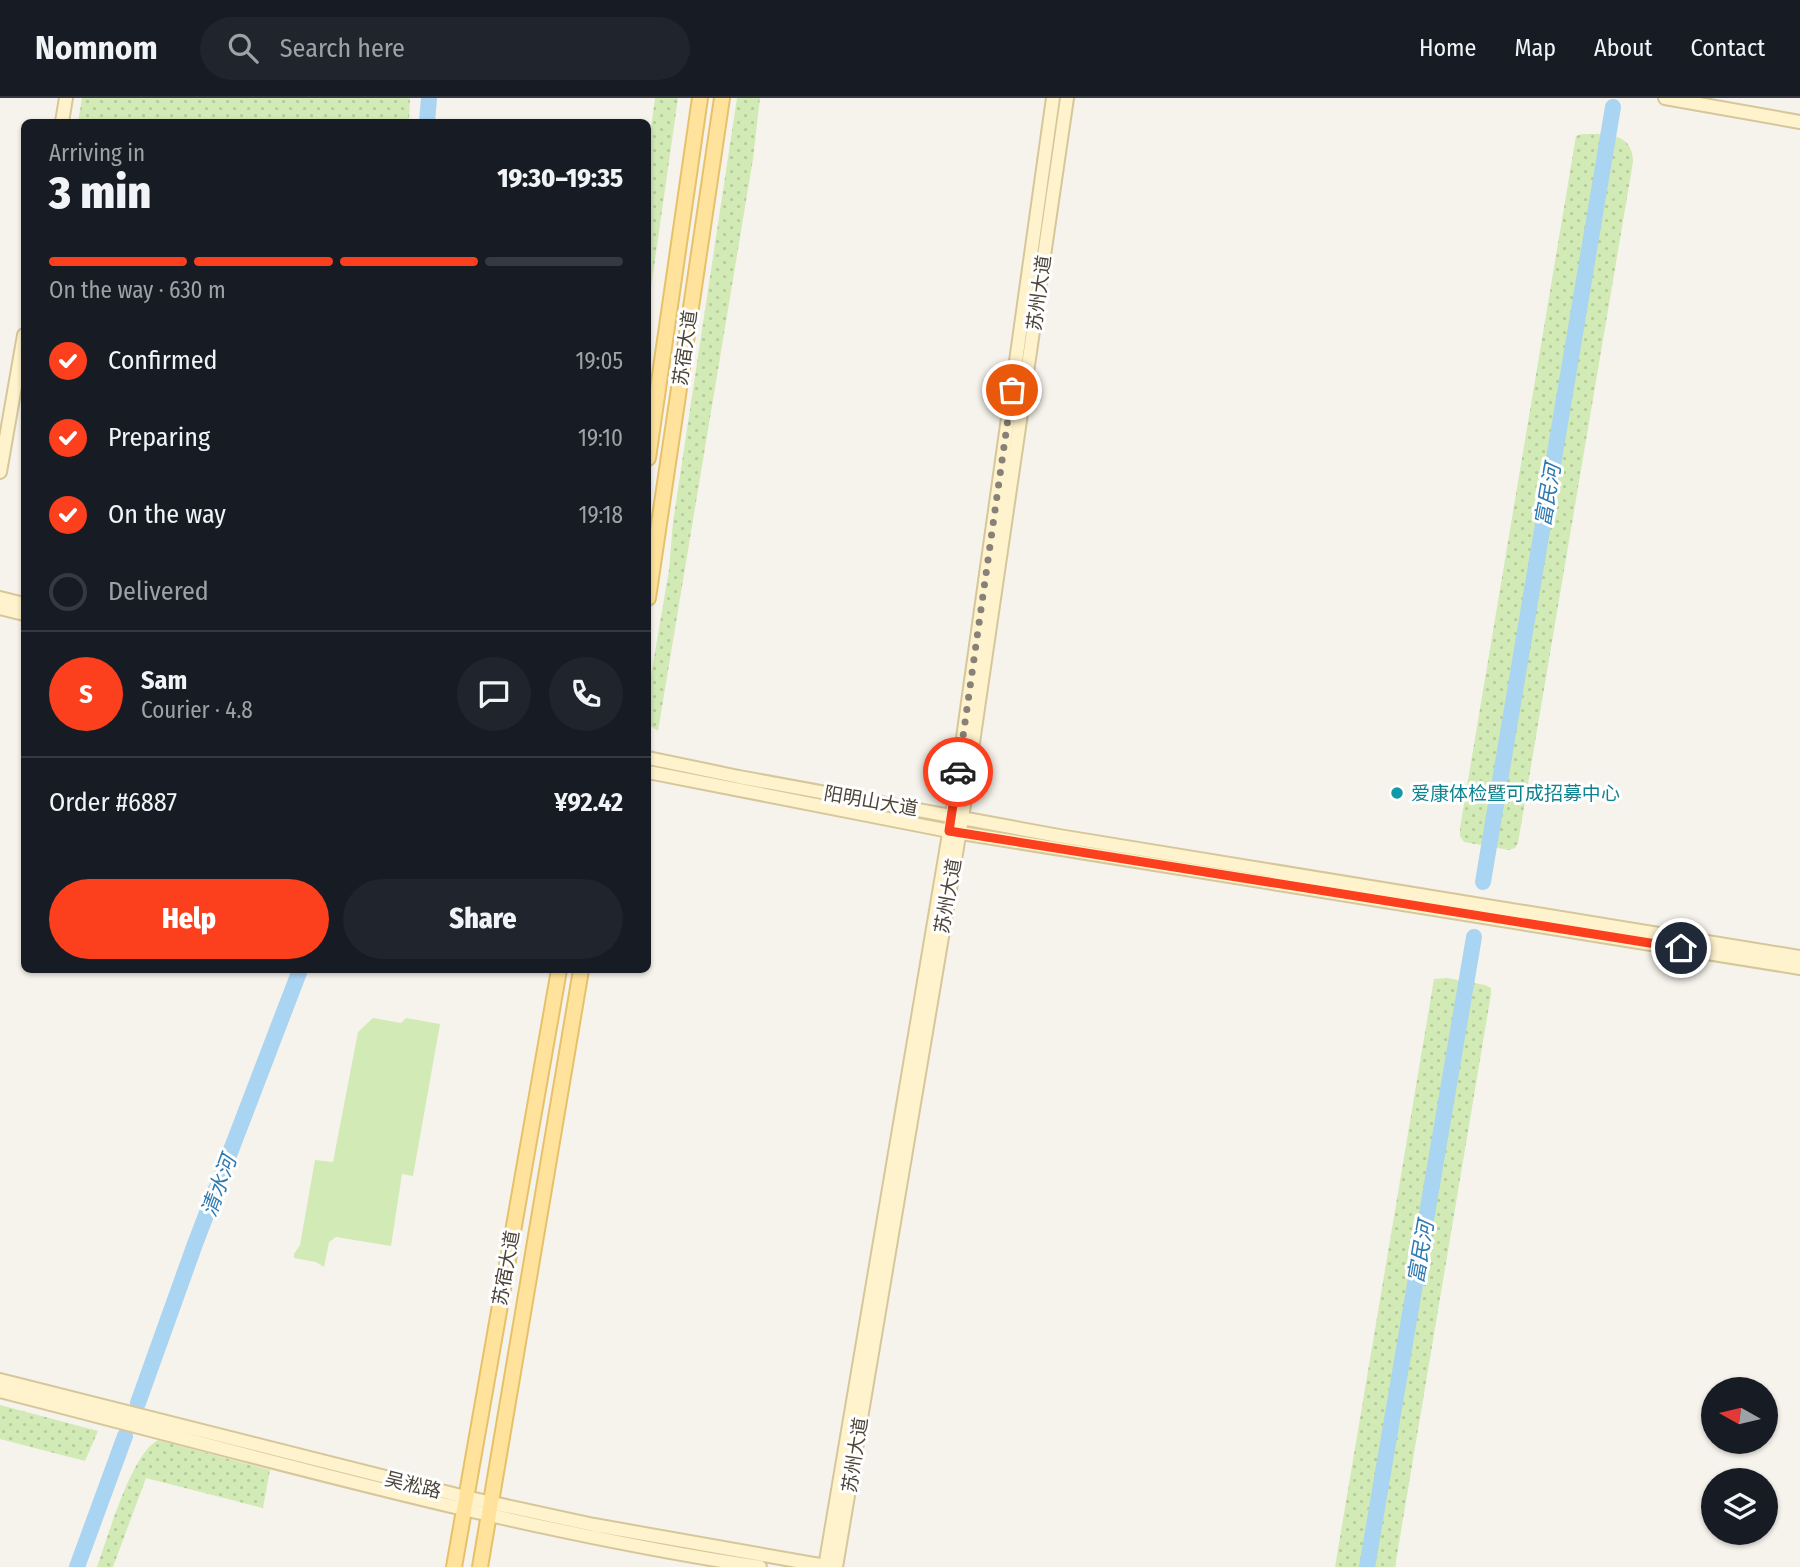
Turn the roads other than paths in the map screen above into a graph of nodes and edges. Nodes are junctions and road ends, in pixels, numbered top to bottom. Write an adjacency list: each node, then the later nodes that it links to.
1 (66, 98): 7 (main road)
2 (700, 98): 10 (main road, 苏宿大道)
3 (722, 98): 12 (main road, 苏宿大道)
4 (1053, 98): 19 (main road, 苏州大道)
5 (1067, 98): 19 (main road, 苏州大道)
6 (1665, 98): 8 (main road)
7 (62, 119)
8 (1800, 122)
9 (21, 352): 11 (main road)
10 (651, 437)
11 (0, 472)
12 (651, 578)
13 (0, 598): 14 (main road)
14 (21, 603)
15 (0, 608): 16 (main road)
16 (21, 613)
17 (651, 759): 19 (main road, 阳明山大道)
18 (651, 773): 20 (main road, 阳明山大道)
19 (957, 817): 20 (main road, 苏州大道); 21 (main road, 阳明山大道)
20 (954, 831): 22 (main road, 阳明山大道); 32 (main road, 苏州大道)
21 (1800, 957)
22 (1800, 968)
23 (558, 973): 27 (main road, 苏宿大道)
24 (580, 973): 28 (main road, 苏宿大道)
25 (0, 1380): 27 (main road, 吴淞路)
26 (0, 1391): 27 (main road, 吴淞路)
27 (464, 1504): 28 (main road, 吴淞路); 29 (main road, 苏宿大道)
28 (491, 1509): 30 (main road, 苏宿大道); 31 (main road, 吴淞路); 32 (main road, 吴淞路)
29 (454, 1567)
30 (480, 1567)
31 (760, 1567)
32 (829, 1567)

